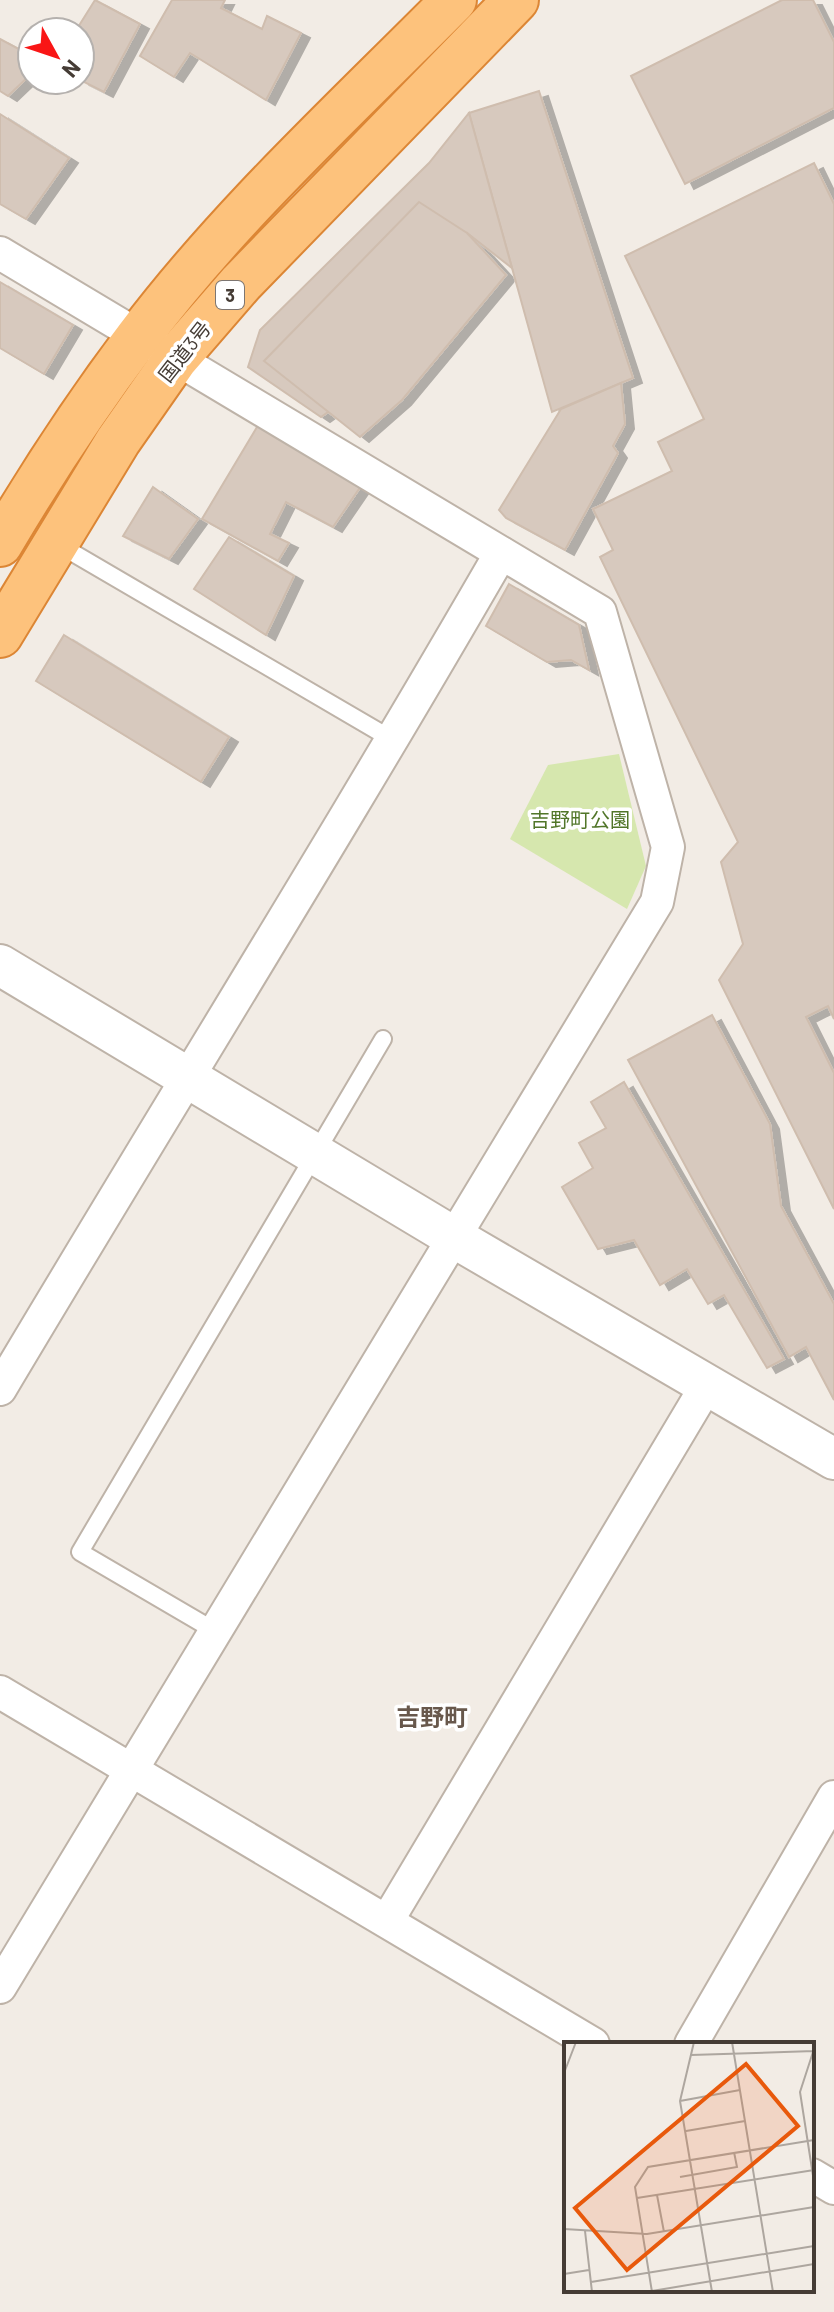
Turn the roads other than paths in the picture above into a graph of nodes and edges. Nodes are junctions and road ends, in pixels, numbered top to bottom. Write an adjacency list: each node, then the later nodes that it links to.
1 (454, 0): 4 (highway, 3)
2 (516, 0): 5 (highway, 国道3号 / 3)
3 (0, 253): 4 (street)
4 (139, 336): 5 (street); 7 (highway, 3)
5 (176, 358): 6 (highway, 国道3号 / 3); 8 (street)
6 (56, 543): 9 (highway, 国道3号 / 3); 10 (lane)
7 (0, 544)
8 (501, 553): 10 (street); 15 (street)
9 (0, 635)
10 (393, 740): 13 (street)
11 (0, 965): 13 (street)
12 (383, 1039): 14 (lane)
13 (186, 1077): 14 (street); 17 (street)
14 (315, 1154): 15 (street); 19 (lane)
15 (455, 1238): 16 (street); 19 (street)
16 (707, 1385): 18 (street); 23 (street)
17 (0, 1389)
18 (834, 1459)
19 (215, 1631): 21 (street)
20 (0, 1692): 21 (street)
21 (131, 1770): 23 (street); 24 (street)
22 (834, 1797): 26 (street)
23 (387, 1921): 25 (street)
24 (0, 1987)
25 (590, 2042)
26 (692, 2042)
27 (814, 2176): 28 (street)
28 (834, 2188)

